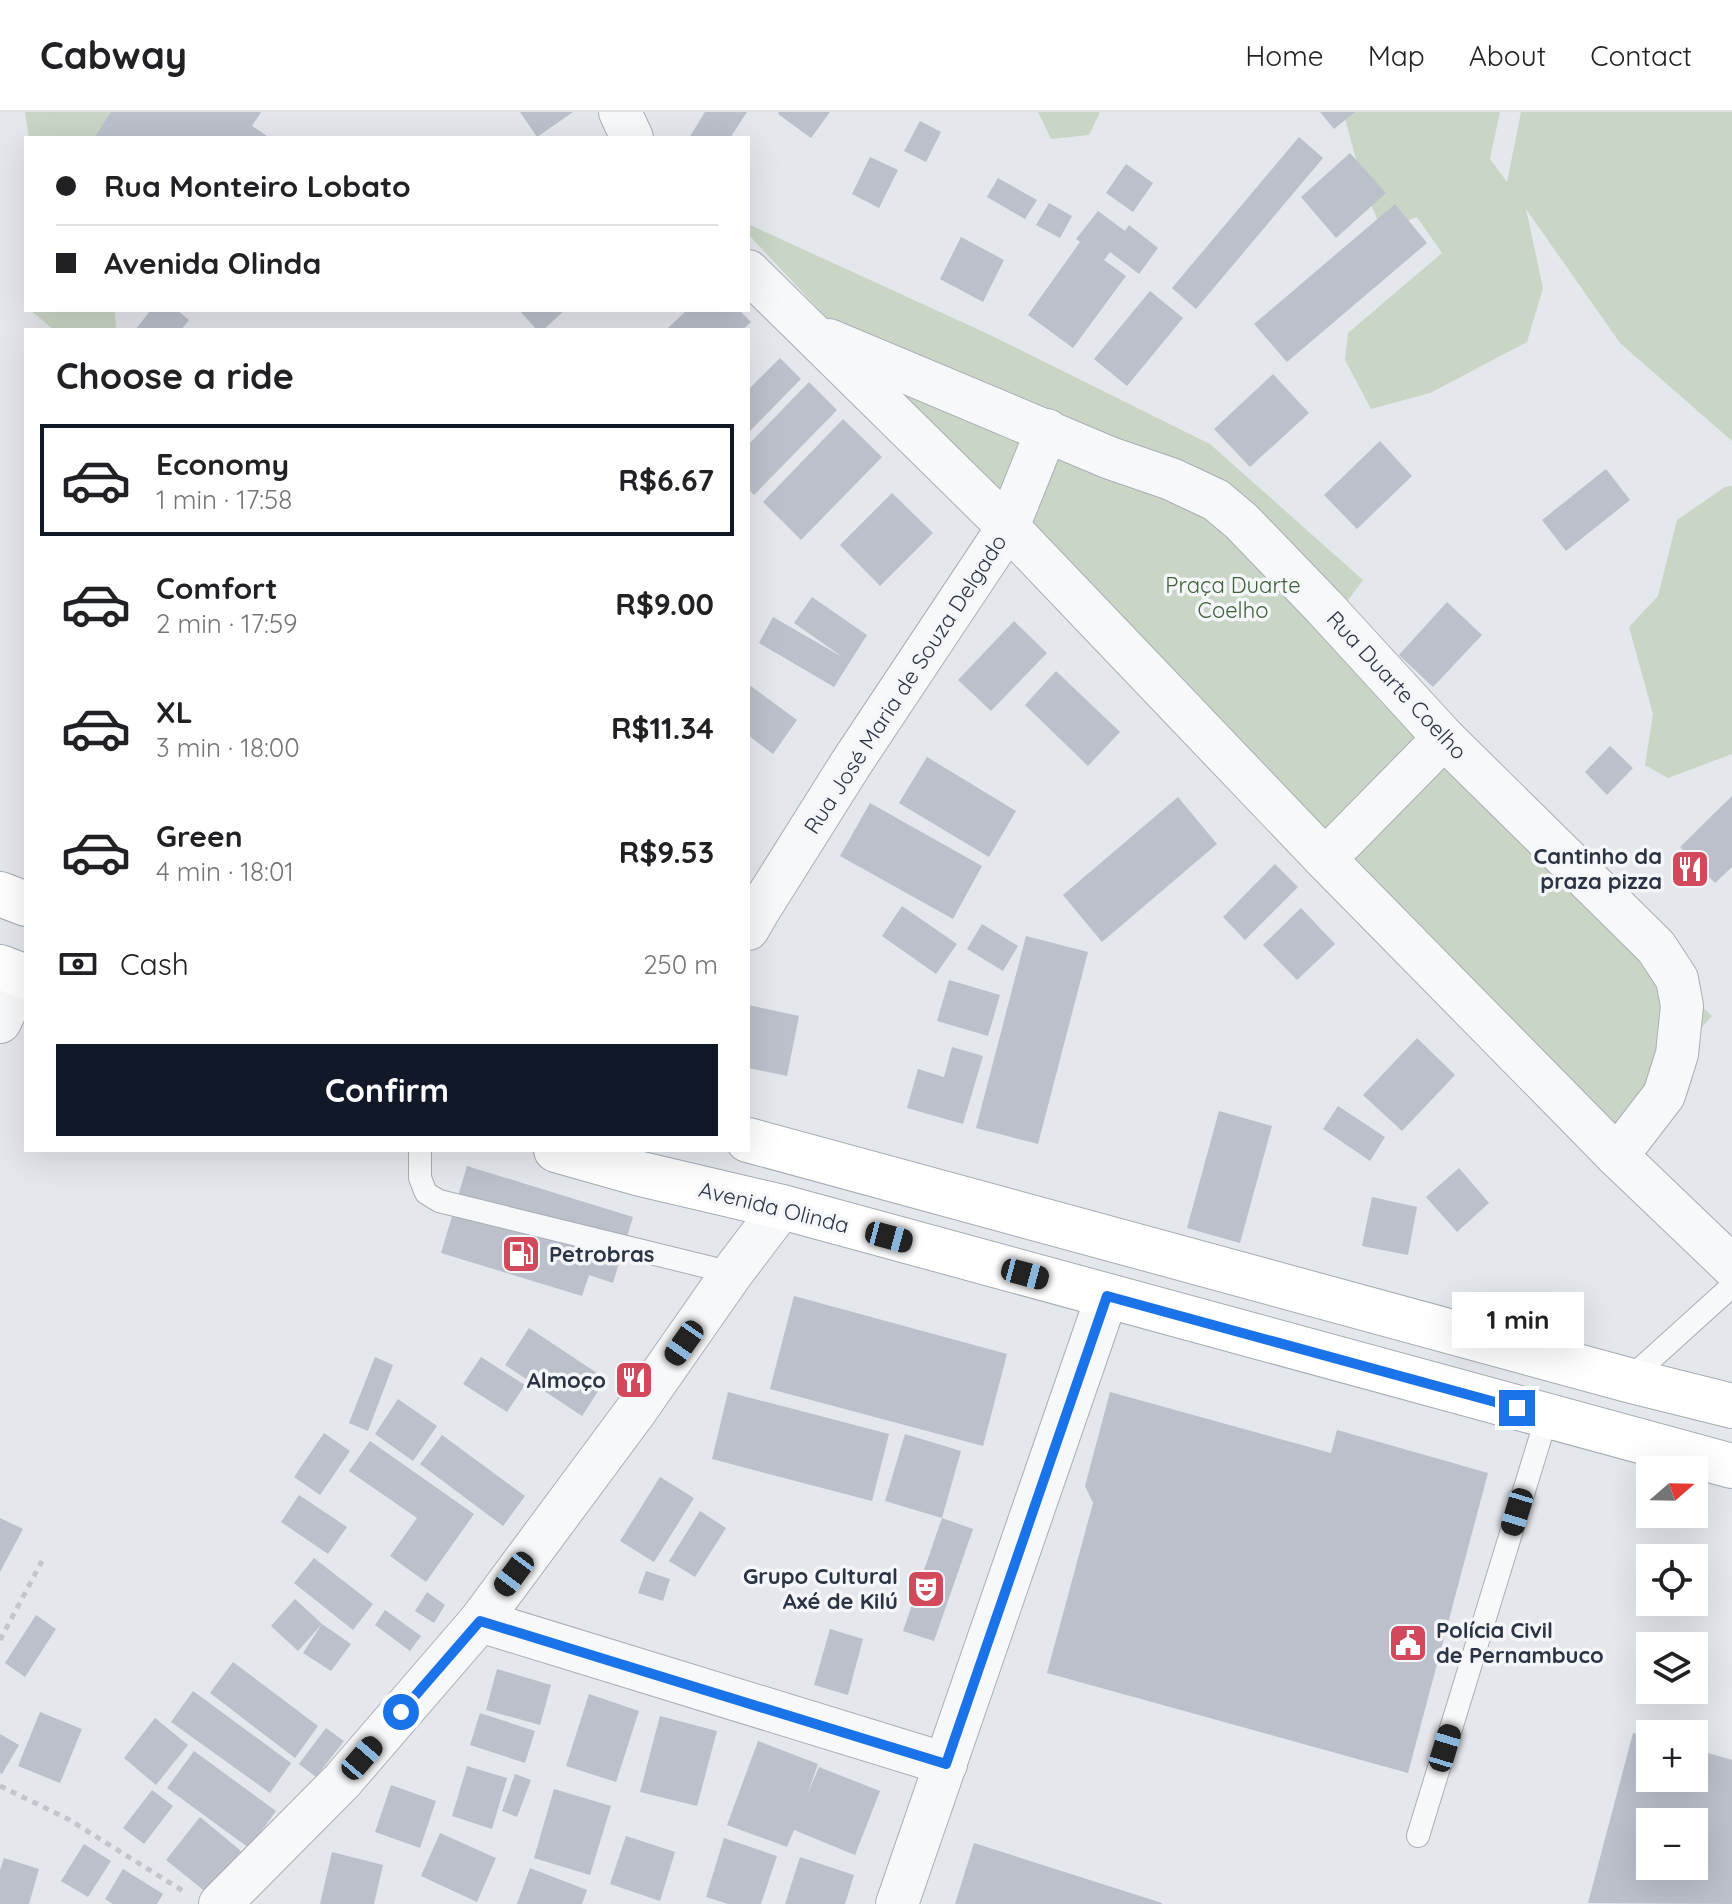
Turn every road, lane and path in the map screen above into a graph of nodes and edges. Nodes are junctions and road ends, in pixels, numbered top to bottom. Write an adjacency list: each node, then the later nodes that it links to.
1 (620, 112): 2 (street)
2 (631, 136)
3 (750, 273): 4 (street, Rua Duarte Coelho)
4 (809, 332): 5 (street, Rua Duarte Coelho); 6 (street, Rua Duarte Coelho)
5 (1047, 430): 6 (street, Rua José Maria de Souza Delgado); 7 (street, Rua Duarte Coelho)
6 (1008, 527): 8 (street, Rua Duarte Coelho); 11 (street, Rua José Maria de Souza Delgado)
7 (1444, 738): 8 (street); 17 (street, Rua Duarte Coelho)
8 (1325, 859): 17 (street, Rua Duarte Coelho)
9 (0, 894): 10 (main road)
10 (24, 903)
11 (750, 926)
12 (16, 973): 13 (street)
13 (0, 1022)
14 (750, 1141): 24 (main road)
15 (420, 1152): 21 (lane)
16 (571, 1152): 18 (main road, Avenida Olinda)
17 (1617, 1156): 20 (street, Rua Duarte Coelho)
18 (644, 1162): 19 (main road, Avenida Olinda)
19 (782, 1207): 21 (street); 23 (main road, Avenida Olinda)
20 (1732, 1266)
21 (732, 1273): 29 (street)
22 (1732, 1286): 24 (lane)
23 (1107, 1296): 26 (main road, Avenida Olinda); 31 (street)
24 (1628, 1380): 25 (main road)
25 (1732, 1406)
26 (1547, 1416): 27 (main road, Avenida Olinda); 33 (lane)
27 (1732, 1466)
28 (42, 1561): 30 (path)
29 (480, 1621): 31 (street); 34 (street)
30 (0, 1640)
31 (946, 1764): 35 (street)
32 (0, 1786): 34 (path)
33 (1418, 1836)
34 (206, 1900)
35 (897, 1904)

